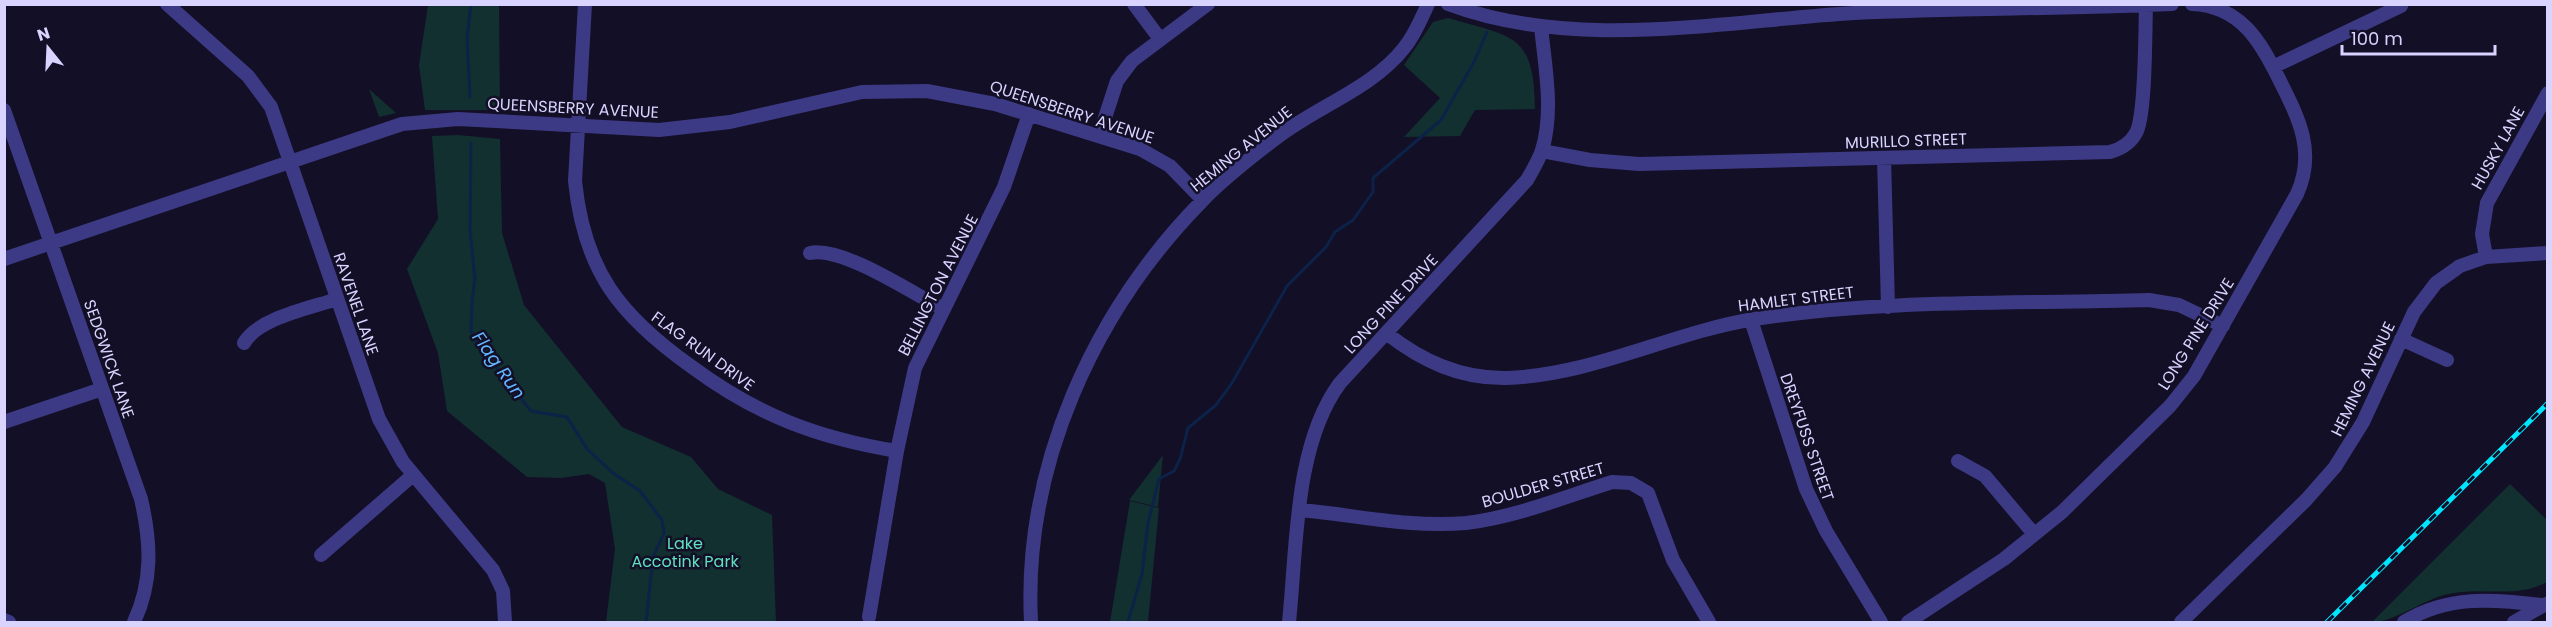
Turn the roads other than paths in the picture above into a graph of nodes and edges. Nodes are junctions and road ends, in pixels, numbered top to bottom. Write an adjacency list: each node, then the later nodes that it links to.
1 (167, 4): 21 (street, RAVENEL LANE)
2 (585, 4): 17 (street, FLAG RUN DRIVE)
3 (1134, 4): 12 (street)
4 (1208, 4): 12 (street)
5 (1428, 4): 22 (street, HEMING AVENUE)
6 (1448, 4): 11 (street)
7 (2172, 4): 9 (street)
8 (2192, 4): 13 (street, LONG PINE DRIVE)
9 (2146, 6): 11 (street); 20 (street, MURILLO STREET)
10 (2401, 6): 13 (street)
11 (1541, 27): 19 (street, LONG PINE DRIVE)
12 (1160, 39): 18 (street)
13 (2273, 67): 32 (street, LONG PINE DRIVE)
14 (2547, 93): 26 (street, HUSKY LANE)
15 (4, 110): 23 (street, SEDGWICK LANE)
16 (1029, 114): 17 (street, QUEENSBERRY AVENUE); 18 (street, QUEENSBERRY AVENUE); 30 (street, BELLINGTON AVENUE)
17 (578, 127): 21 (street, QUEENSBERRY AVENUE); 39 (street, FLAG RUN DRIVE)
18 (1099, 136): 22 (street, QUEENSBERRY AVENUE)
19 (1542, 151): 20 (street, MURILLO STREET); 33 (street, LONG PINE DRIVE)
20 (1884, 158): 29 (street)
21 (289, 161): 23 (street, QUEENSBERRY AVENUE); 28 (street, RAVENEL LANE)
22 (1203, 200): 51 (street, HEMING AVENUE)
23 (51, 243): 27 (street, QUEENSBERRY AVENUE); 37 (street, SEDGWICK LANE)
24 (810, 253): 30 (street)
25 (2547, 253): 26 (street, HEMING AVENUE)
26 (2486, 257): 34 (street, HEMING AVENUE)
27 (4, 259)
28 (337, 299): 35 (street); 41 (street, RAVENEL LANE)
29 (1888, 307): 31 (street, HAMLET STREET); 32 (street, HAMLET STREET)
30 (943, 309): 39 (street, BELLINGTON AVENUE)
31 (1751, 320): 33 (street, HAMLET STREET); 54 (street, DREYFUSS STREET)
32 (2223, 326): 43 (street, LONG PINE DRIVE)
33 (1386, 333): 42 (street, LONG PINE DRIVE)
34 (2401, 339): 36 (street); 56 (street, HEMING AVENUE)
35 (244, 343)
36 (2447, 360)
37 (102, 389): 38 (street); 49 (street, SEDGWICK LANE)
38 (4, 422)
39 (897, 452): 46 (street, BELLINGTON AVENUE)
40 (1958, 461): 43 (street)
41 (413, 475): 44 (street); 50 (street, RAVENEL LANE)
42 (1300, 510): 52 (street, LONG PINE DRIVE); 53 (street, BOULDER STREET)
43 (2034, 534): 55 (street, LONG PINE DRIVE)
44 (321, 555)
45 (2545, 604): 57 (street); 58 (street)
46 (869, 617)
47 (4, 620): 48 (street)
48 (9, 622)
49 (134, 622)
50 (505, 622)
51 (1031, 622)
52 (1289, 622)
53 (1709, 622)
54 (1881, 622)
55 (1908, 622)
56 (2181, 622)
57 (2404, 622)
58 (2514, 622)

